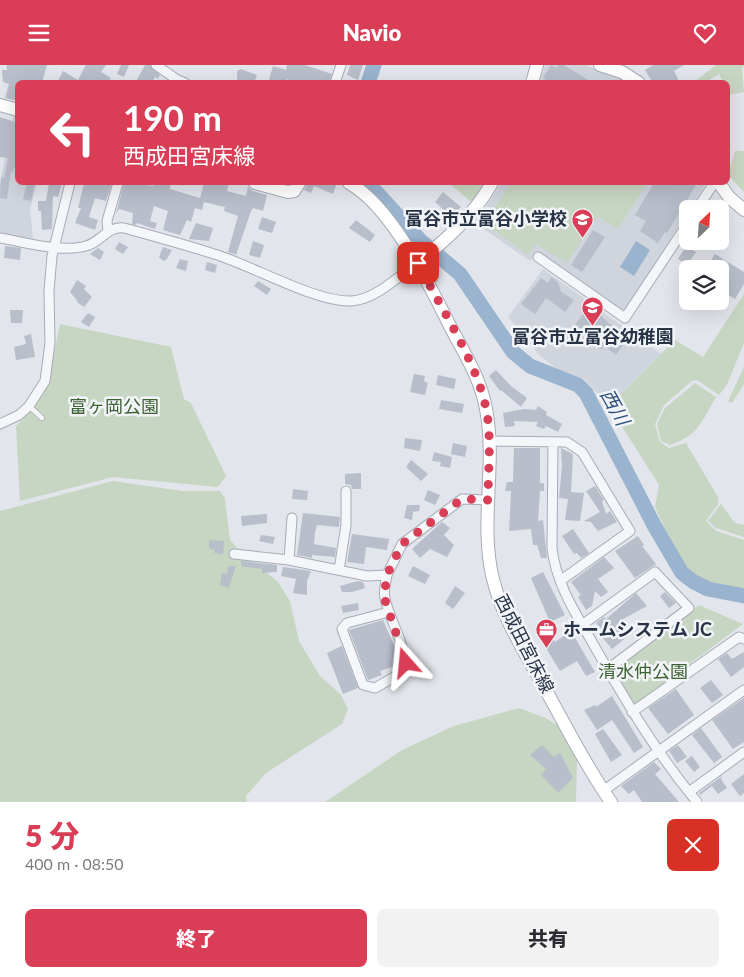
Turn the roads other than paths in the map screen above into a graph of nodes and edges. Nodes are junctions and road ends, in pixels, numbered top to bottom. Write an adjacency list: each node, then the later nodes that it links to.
1 (156, 65): 5 (street)
2 (341, 65): 6 (street)
3 (538, 65): 7 (main road)
4 (600, 65): 8 (main road)
5 (178, 80)
6 (336, 80)
7 (533, 80)
8 (634, 80)
9 (0, 105): 10 (main road)
10 (15, 109)
11 (69, 185): 24 (street)
12 (117, 185): 21 (street)
13 (262, 185): 14 (main road)
14 (298, 185)
15 (352, 185): 26 (main road, 西成田宮床線)
16 (491, 185): 26 (main road)
17 (713, 185): 19 (street)
18 (720, 185): 20 (main road)
19 (703, 200)
20 (744, 209)
21 (108, 232): 24 (street); 26 (street)
22 (679, 237): 25 (street)
23 (0, 238): 24 (street)
24 (53, 247): 27 (street)
25 (538, 257)
26 (421, 260): 30 (main road, 西成田宮床線)
27 (29, 406): 28 (lane); 29 (street)
28 (42, 418)
29 (0, 424)
30 (489, 441): 31 (street); 33 (main road, 西成田宮床線)
31 (553, 442): 39 (street); 39 (street)
32 (346, 491): 37 (street)
33 (488, 500): 38 (street); 48 (main road, 西成田宮床線)
34 (292, 517): 36 (street)
35 (234, 554): 36 (street)
36 (289, 560): 37 (street)
37 (339, 569): 38 (street)
38 (387, 575): 40 (street)
39 (560, 581): 41 (street)
40 (389, 613): 40 (street)
41 (582, 625): 43 (street); 43 (street)
42 (744, 639): 45 (street)
43 (608, 669): 45 (street)
44 (744, 690): 46 (street)
45 (632, 711): 46 (street)
46 (657, 751): 48 (street); 49 (street)
47 (744, 752): 49 (street)
48 (603, 791): 50 (main road, 西成田宮床線)
49 (689, 792): 51 (street)
50 (611, 802)
51 (697, 802)

